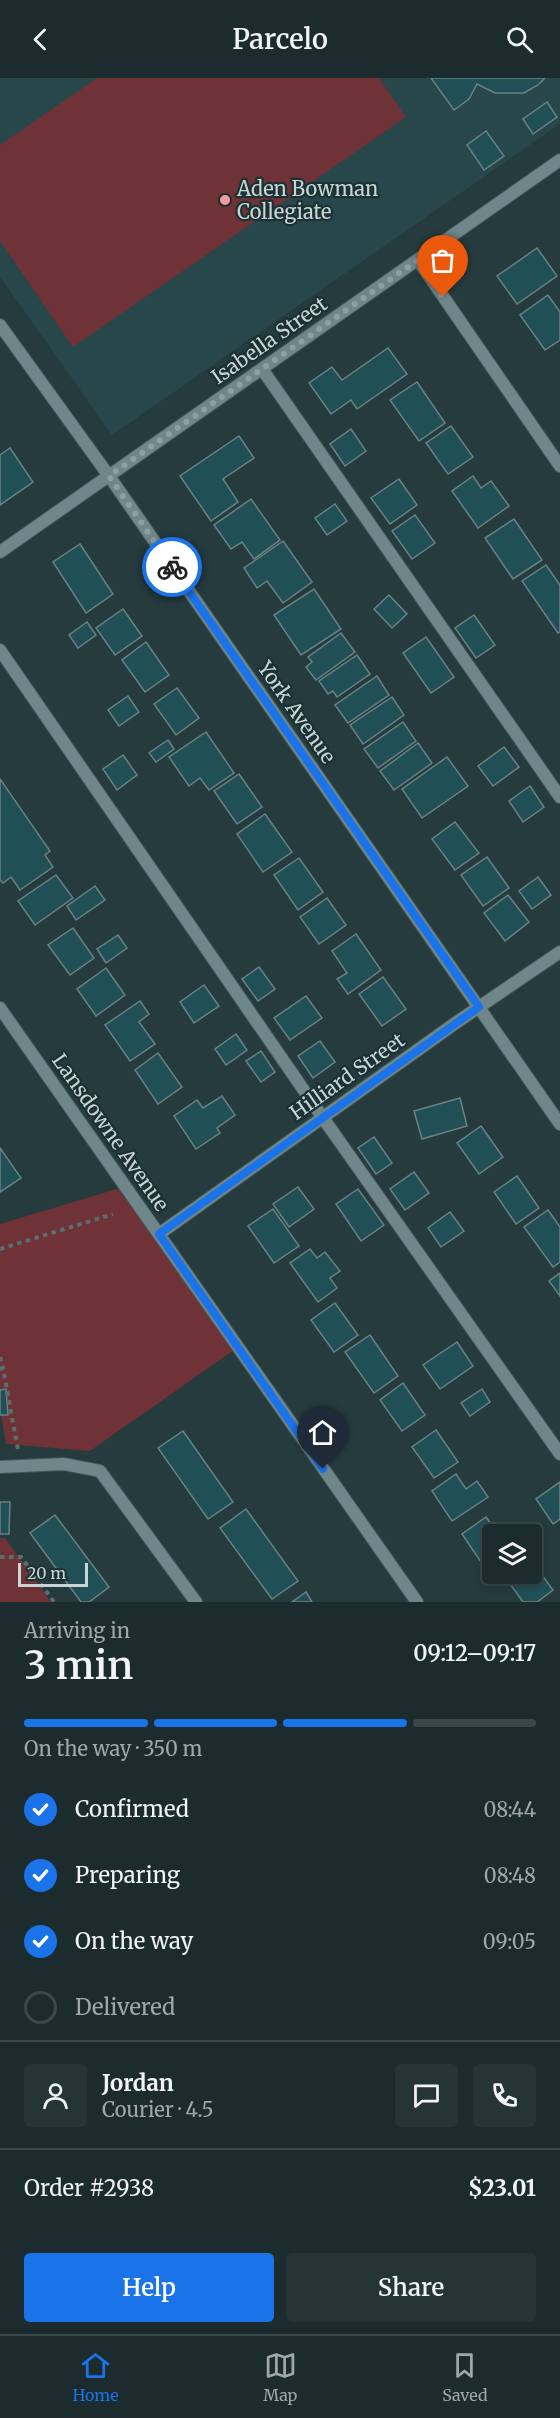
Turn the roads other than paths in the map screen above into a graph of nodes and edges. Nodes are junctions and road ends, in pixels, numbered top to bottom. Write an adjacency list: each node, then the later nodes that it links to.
1 (560, 160): 2 (street, Isabella Street)
2 (418, 260): 4 (street, Isabella Street); 5 (street)
3 (0, 325): 6 (street, York Avenue)
4 (262, 369): 6 (street, Isabella Street); 9 (street)
5 (560, 466)
6 (109, 476): 7 (street, Isabella Street); 11 (street, York Avenue)
7 (0, 552)
8 (0, 650): 13 (street)
9 (560, 797)
10 (560, 952): 11 (street, Hilliard Street)
11 (479, 1007): 13 (street, Hilliard Street); 14 (street, York Avenue)
12 (0, 1008): 15 (street, Lansdowne Avenue)
13 (323, 1118): 15 (street, Hilliard Street); 16 (street)
14 (560, 1124)
15 (159, 1234): 19 (street, Lansdowne Avenue)
16 (560, 1454)
17 (0, 1467): 18 (street)
18 (195, 1602)
19 (417, 1602)

